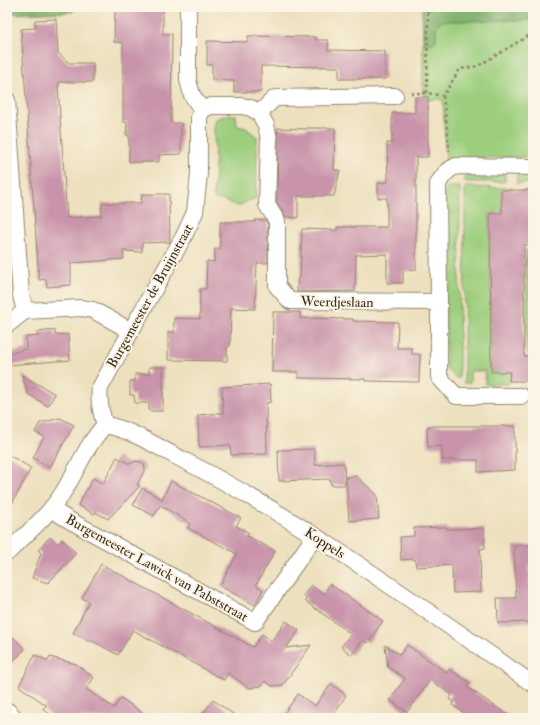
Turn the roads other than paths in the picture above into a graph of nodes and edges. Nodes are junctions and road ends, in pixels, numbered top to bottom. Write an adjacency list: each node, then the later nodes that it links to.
1 (188, 7): 4 (street)
2 (395, 96): 5 (street)
3 (7, 100): 7 (street)
4 (202, 110): 5 (street); 11 (street, Burgemeester de Bruijnstraat)
5 (259, 113): 8 (street, Weerdjeslaan)
6 (533, 167): 8 (street)
7 (12, 245): 9 (street)
8 (439, 302): 12 (street)
9 (25, 311): 10 (street); 11 (street)
10 (7, 325)
11 (131, 331): 13 (street, Burgemeester de Bruijnstraat)
12 (521, 396)
13 (105, 425): 14 (street); 15 (street, Koppels)
14 (51, 509): 15 (street, Burgemeester Lawick van Pabststraat); 16 (street)
15 (315, 536): 17 (street, Koppels)
16 (7, 553)
17 (533, 684)
18 (7, 713): 19 (street)
19 (12, 718)

